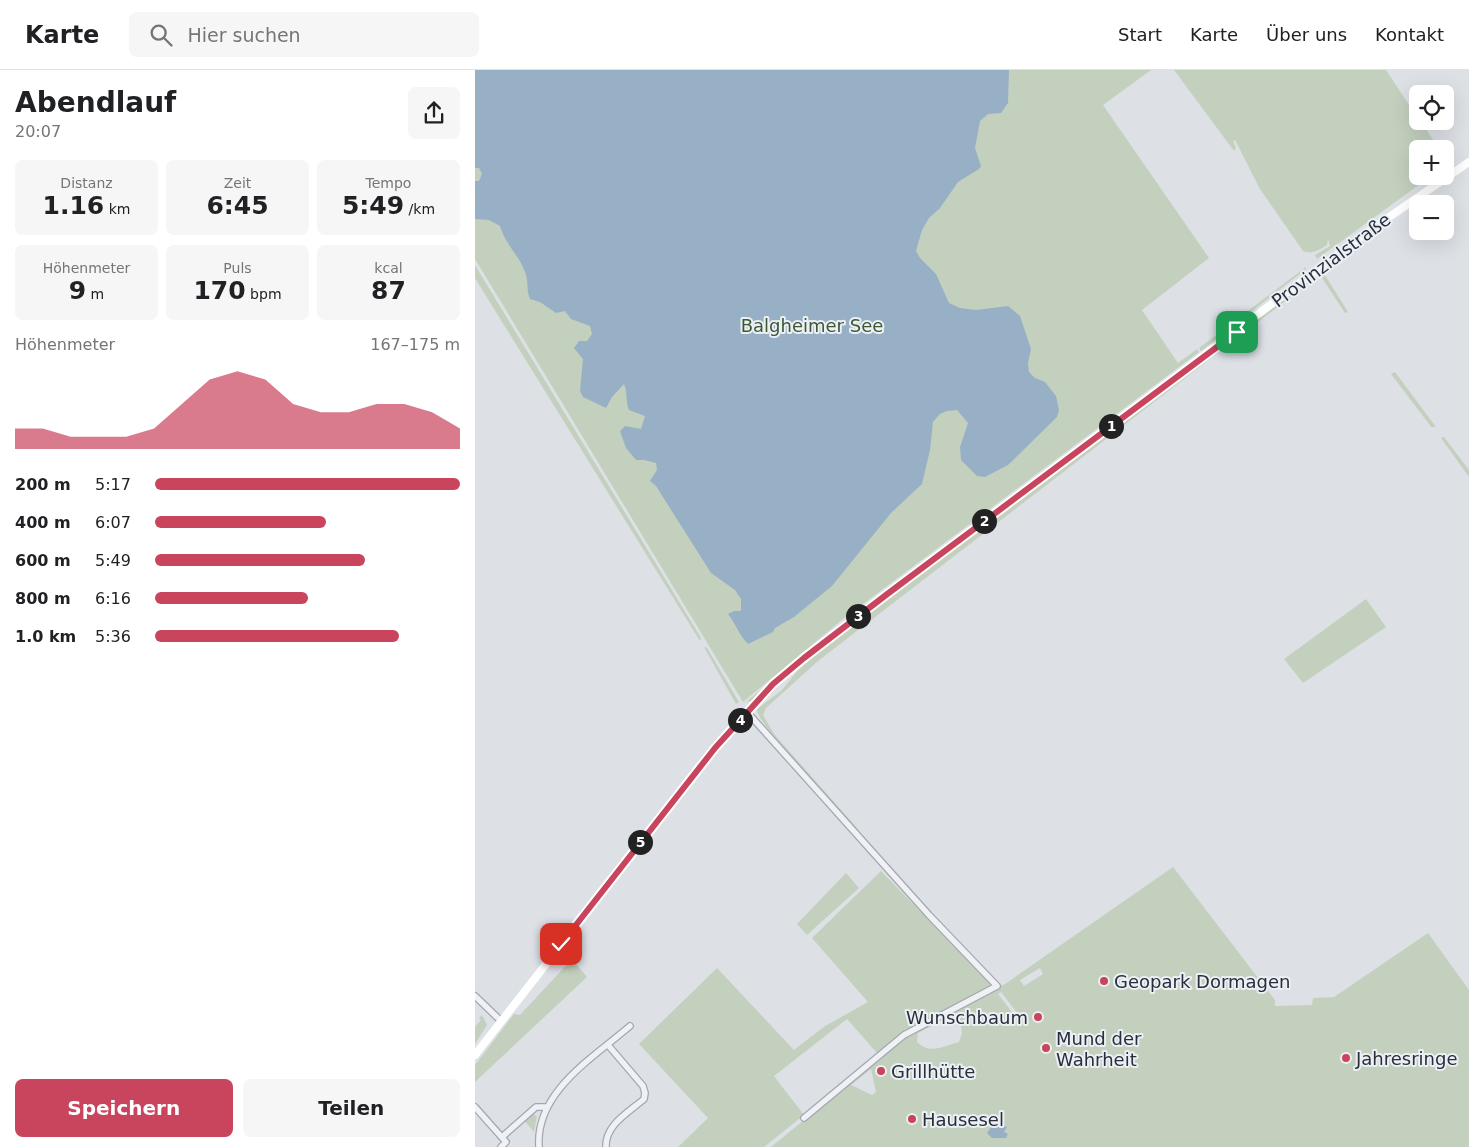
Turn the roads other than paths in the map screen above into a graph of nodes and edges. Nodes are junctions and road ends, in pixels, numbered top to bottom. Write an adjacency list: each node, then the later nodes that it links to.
1 (1469, 162): 2 (main road, Provinzialstraße)
2 (747, 712): 4 (main road, Provinzialstraße); 10 (street)
3 (475, 996): 4 (street)
4 (501, 1021): 7 (main road, Provinzialstraße)
5 (630, 1026): 6 (street)
6 (608, 1045): 9 (street); 14 (street)
7 (475, 1055)
8 (475, 1107): 11 (street)
9 (546, 1107): 11 (street); 13 (street)
10 (804, 1118)
11 (501, 1137): 12 (street)
12 (501, 1147)
13 (539, 1147)
14 (606, 1147)

